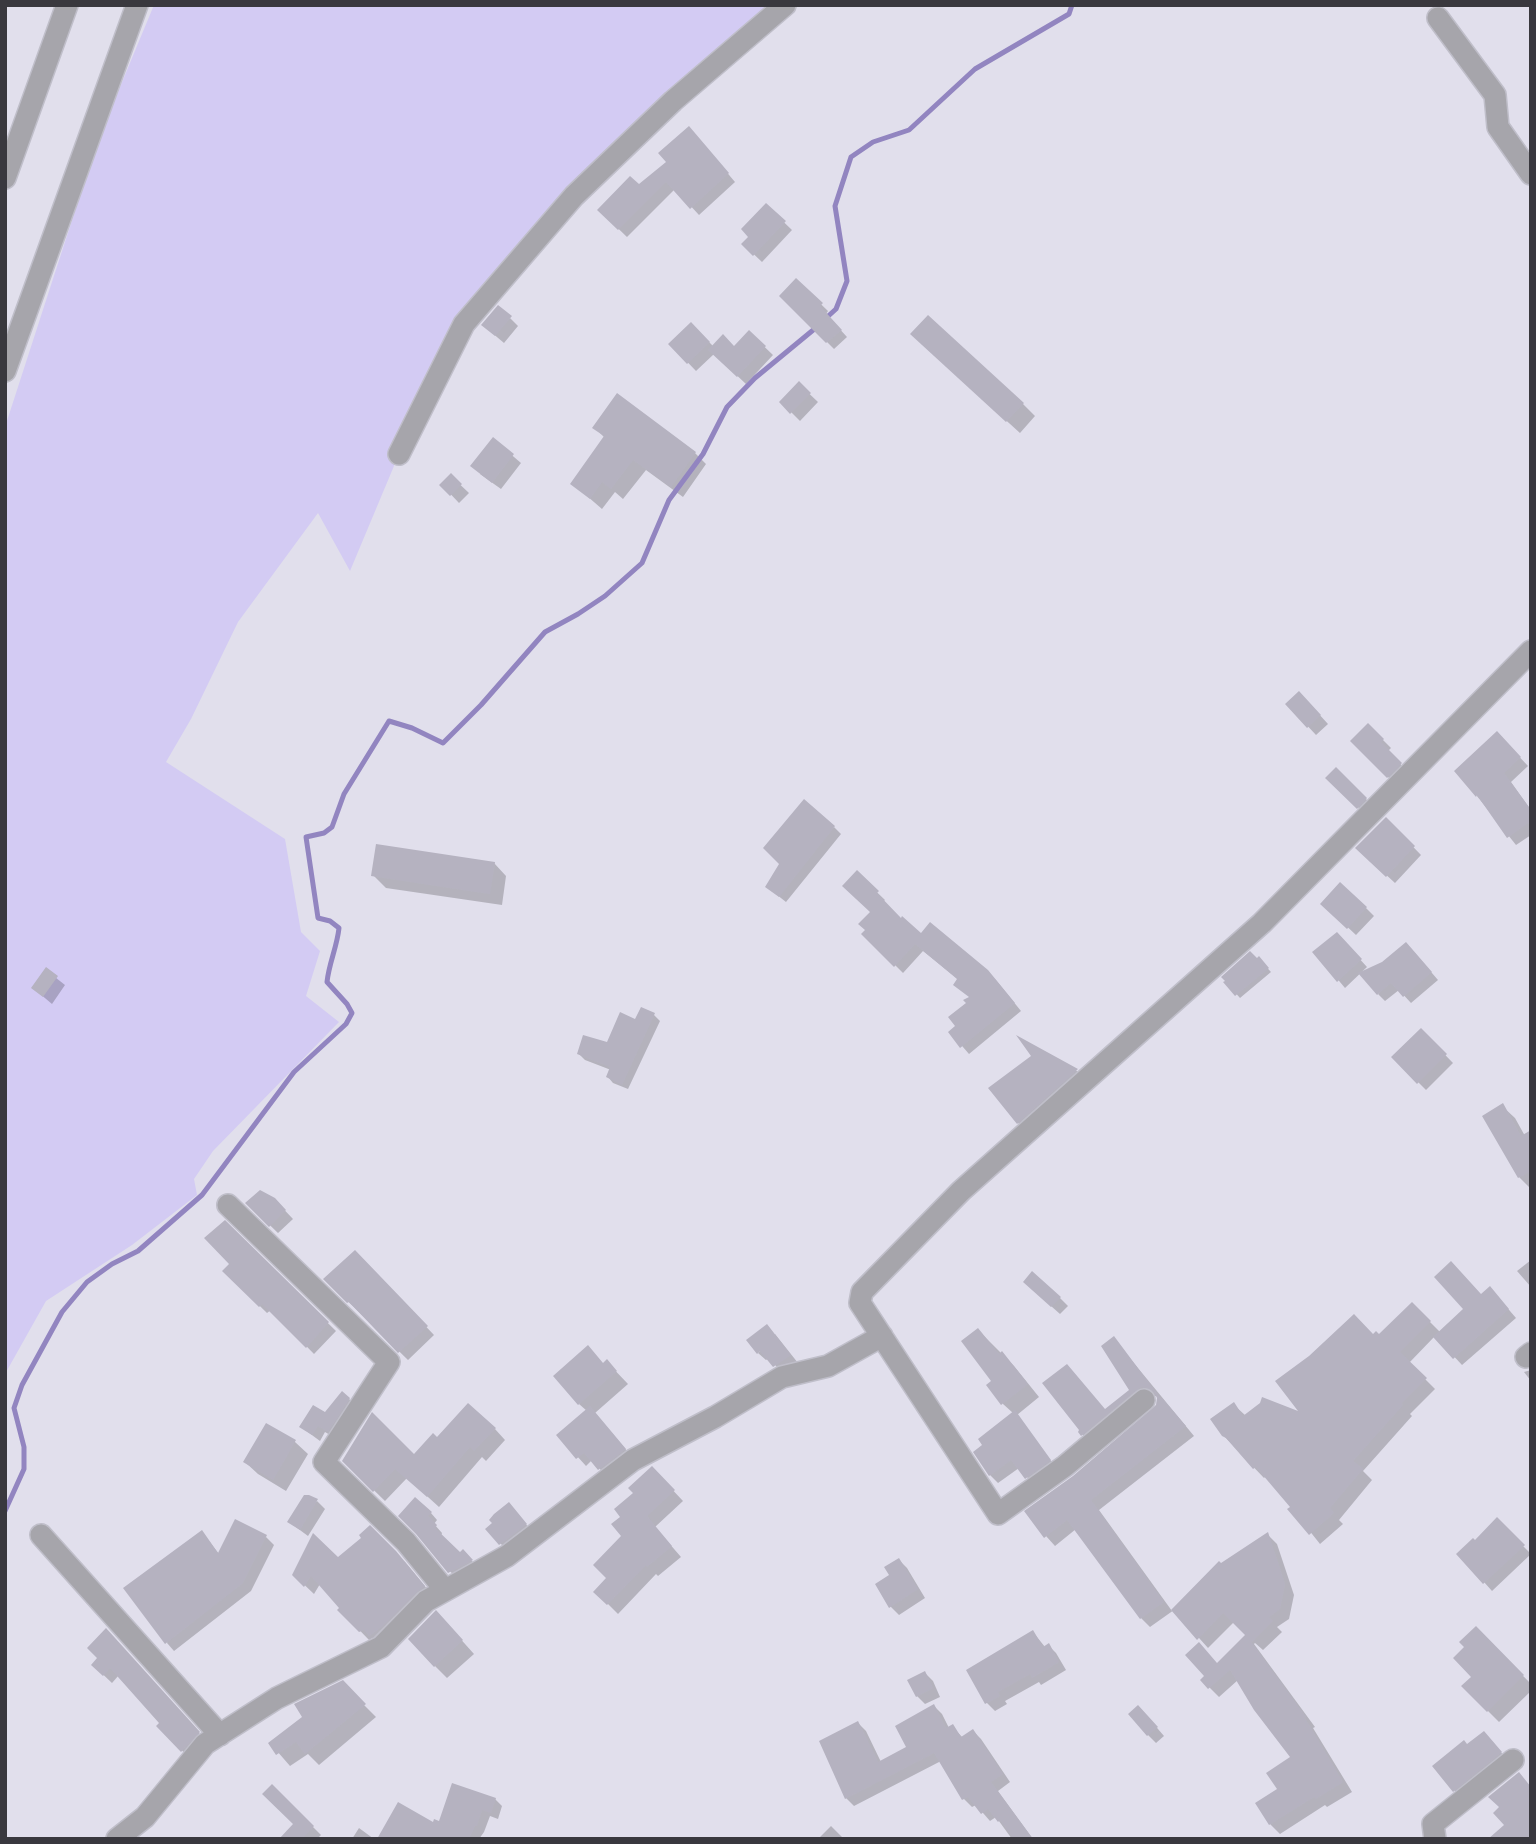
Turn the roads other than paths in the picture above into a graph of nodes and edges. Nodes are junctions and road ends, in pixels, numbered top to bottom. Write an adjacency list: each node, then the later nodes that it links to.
1 (67, 5): 6 (street)
2 (137, 5): 7 (street)
3 (785, 5): 8 (street)
4 (1438, 18): 5 (street)
5 (1531, 174)
6 (5, 178)
7 (5, 371)
8 (399, 454)
9 (1531, 651): 11 (street)
10 (228, 1205): 14 (street)
11 (882, 1336): 12 (street); 14 (street)
12 (1144, 1400)
13 (41, 1535): 15 (street)
14 (445, 1590): 15 (street)
15 (220, 1735): 17 (street)
16 (1513, 1760): 18 (street)
17 (117, 1839)
18 (1435, 1839)

